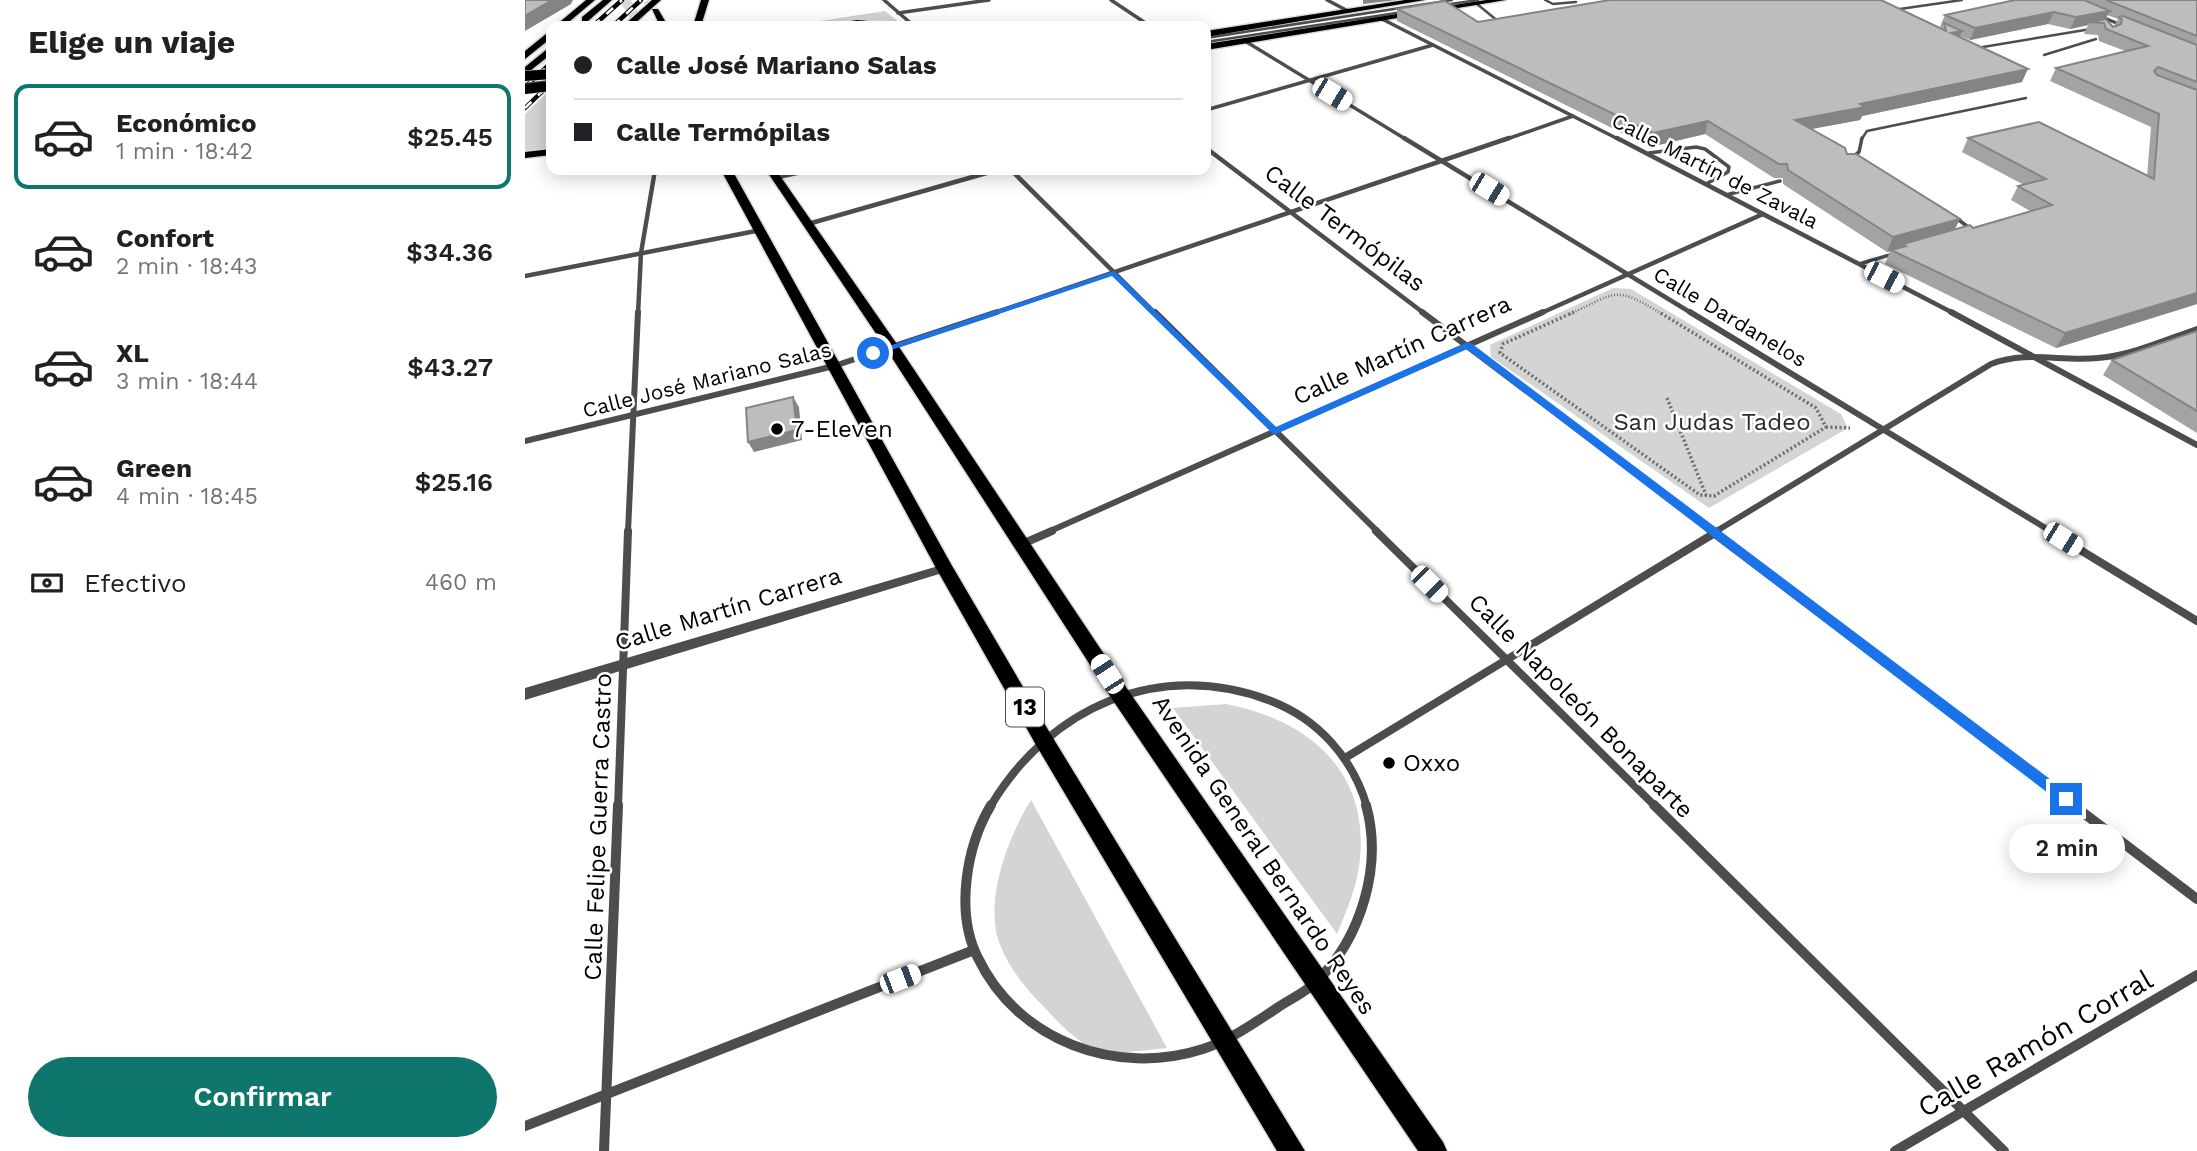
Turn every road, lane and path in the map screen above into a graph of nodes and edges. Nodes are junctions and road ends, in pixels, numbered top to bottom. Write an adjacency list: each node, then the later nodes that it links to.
1 (591, 0): 24 (main road)
2 (608, 0): 25 (main road)
3 (657, 0): 26 (main road)
4 (705, 0): 28 (main road)
5 (884, 0): 20 (street)
6 (989, 0): 20 (street)
7 (1111, 0): 30 (street)
8 (1327, 0): 19 (street)
9 (1421, 0): 19 (main road)
10 (1502, 0): 13 (main road)
11 (1545, 0): 14 (lane)
12 (1962, 0): 17 (lane)
13 (1477, 2): 16 (main road); 33 (lane); 39 (lane)
14 (1576, 2)
15 (1881, 5): 17 (lane)
16 (1456, 7): 23 (main road); 40 (lane)
17 (1894, 10): 21 (lane)
18 (655, 11): 27 (main road)
19 (1348, 12): 38 (main road)
20 (898, 13): 29 (street)
21 (1906, 15)
22 (2095, 15): 31 (street)
23 (1382, 19): 43 (main road); 46 (street, Calle Martín de Zavala)
24 (565, 21)
25 (583, 21)
26 (633, 21)
27 (661, 21)
28 (699, 21)
29 (908, 21)
30 (1142, 21)
31 (2119, 24): 32 (lane); 35 (street)
32 (2111, 25)
33 (1494, 27)
34 (2099, 27): 45 (lane)
35 (2130, 29)
36 (546, 34): 44 (main road)
37 (546, 37): 49 (main road)
38 (1211, 39)
39 (1211, 39)
40 (1211, 39)
41 (1211, 40): 43 (main road)
42 (2096, 40): 48 (lane)
43 (1245, 41): 52 (street, Calle Dardanelos)
44 (525, 43)
45 (1967, 43)
46 (1434, 45): 52 (street); 55 (street, Calle Martín de Zavala)
47 (546, 55): 50 (main road)
48 (2044, 55)
49 (525, 56)
50 (525, 80): 51 (main road, bridge)
51 (546, 80)
52 (1310, 80): 54 (street); 60 (street, Calle Dardanelos)
53 (2026, 98): 61 (lane)
54 (1211, 109)
55 (1573, 116): 58 (street, Calle Martín de Zavala); 60 (street, Calle José Mariano Salas)
56 (1211, 152): 70 (street, Calle Termópilas)
57 (546, 153): 59 (main road)
58 (1649, 153): 68 (street, Calle Martín de Zavala); 68 (lane)
59 (525, 155)
60 (1443, 161): 70 (street, Calle José Mariano Salas); 80 (street, Calle Dardanelos)
61 (1844, 164)
62 (654, 175): 76 (street, Calle Felipe Guerra Castro)
63 (729, 175): 74 (main road, 13)
64 (775, 175): 73 (main road, Avenida General Bernardo Reyes)
65 (980, 175): 73 (street)
66 (1016, 175): 79 (street, Calle Napoleón Bonaparte)
67 (1780, 181): 69 (lane)
68 (1706, 184): 69 (street, Calle Martín de Zavala)
69 (1726, 195): 72 (street, Calle Martín de Zavala)
70 (1293, 211): 79 (street, Calle José Mariano Salas); 83 (street, Calle Termópilas)
71 (1947, 212): 75 (lane)
72 (1763, 214): 78 (street, Calle Martín de Zavala); 80 (street, Calle Martín Carrera)
73 (808, 224): 84 (main road, Avenida General Bernardo Reyes)
74 (761, 230): 76 (street); 86 (main road, 13)
75 (1962, 236)
76 (641, 253): 81 (street); 88 (street, Calle Felipe Guerra Castro)
77 (1896, 254): 78 (lane)
78 (1859, 264): 85 (street, Calle Martín de Zavala)
79 (1114, 273): 84 (street, Calle José Mariano Salas); 90 (street, Calle Napoleón Bonaparte)
80 (1629, 274): 83 (street, Calle Martín Carrera); 89 (street, Calle Dardanelos)
81 (525, 276)
82 (2197, 329): 85 (street)
83 (1468, 345): 90 (street, Calle Martín Carrera); 94 (street, Calle Termópilas)
84 (892, 347): 86 (street, Calle José Mariano Salas); 95 (main road, Avenida General Bernardo Reyes)
85 (2032, 354): 89 (street); 92 (street, Calle Martín de Zavala)
86 (834, 366): 88 (street, Calle José Mariano Salas); 96 (main road, 13)
87 (1667, 398): 93 (path)
88 (633, 415): 91 (street, Calle José Mariano Salas); 99 (street, Calle Felipe Guerra Castro)
89 (1884, 429): 94 (street); 97 (street, Calle Dardanelos)
90 (1274, 431): 95 (street, Calle Martín Carrera); 98 (street, Calle Napoleón Bonaparte)
91 (525, 441)
92 (2197, 445)
93 (1706, 495): 93 (path)
94 (1716, 532): 98 (street); 104 (street, Calle Termópilas)
95 (1021, 544): 101 (main road, Avenida General Bernardo Reyes)
96 (945, 568): 99 (street, Calle Martín Carrera); 102 (main road, 13)
97 (2197, 621)
98 (1506, 660): 103 (street); 110 (street, Calle Napoleón Bonaparte)
99 (624, 664): 100 (street, Calle Martín Carrera); 109 (street, Calle Felipe Guerra Castro)
100 (525, 694)
101 (1121, 696): 102 (street, 13); 103 (street, 13); 107 (main road, Avenida General Bernardo Reyes)
102 (1043, 739): 105 (street, 13); 108 (main road, 13)
103 (1345, 758): 107 (street, 13)
104 (2197, 899)
105 (974, 950): 108 (street, 13); 109 (street)
106 (2197, 975): 110 (street, Calle Ramón Corral)
107 (1316, 982): 108 (street, 13); 114 (main road, Avenida General Bernardo Reyes)
108 (1227, 1042): 113 (main road, 13)
109 (607, 1094): 111 (street); 112 (street, Calle Felipe Guerra Castro)
110 (1964, 1111): 115 (street, Calle Ramón Corral); 116 (street, Calle Napoleón Bonaparte)
111 (525, 1126)
112 (604, 1151)
113 (1292, 1151)
114 (1434, 1151)
115 (1895, 1151)
116 (2004, 1151)

